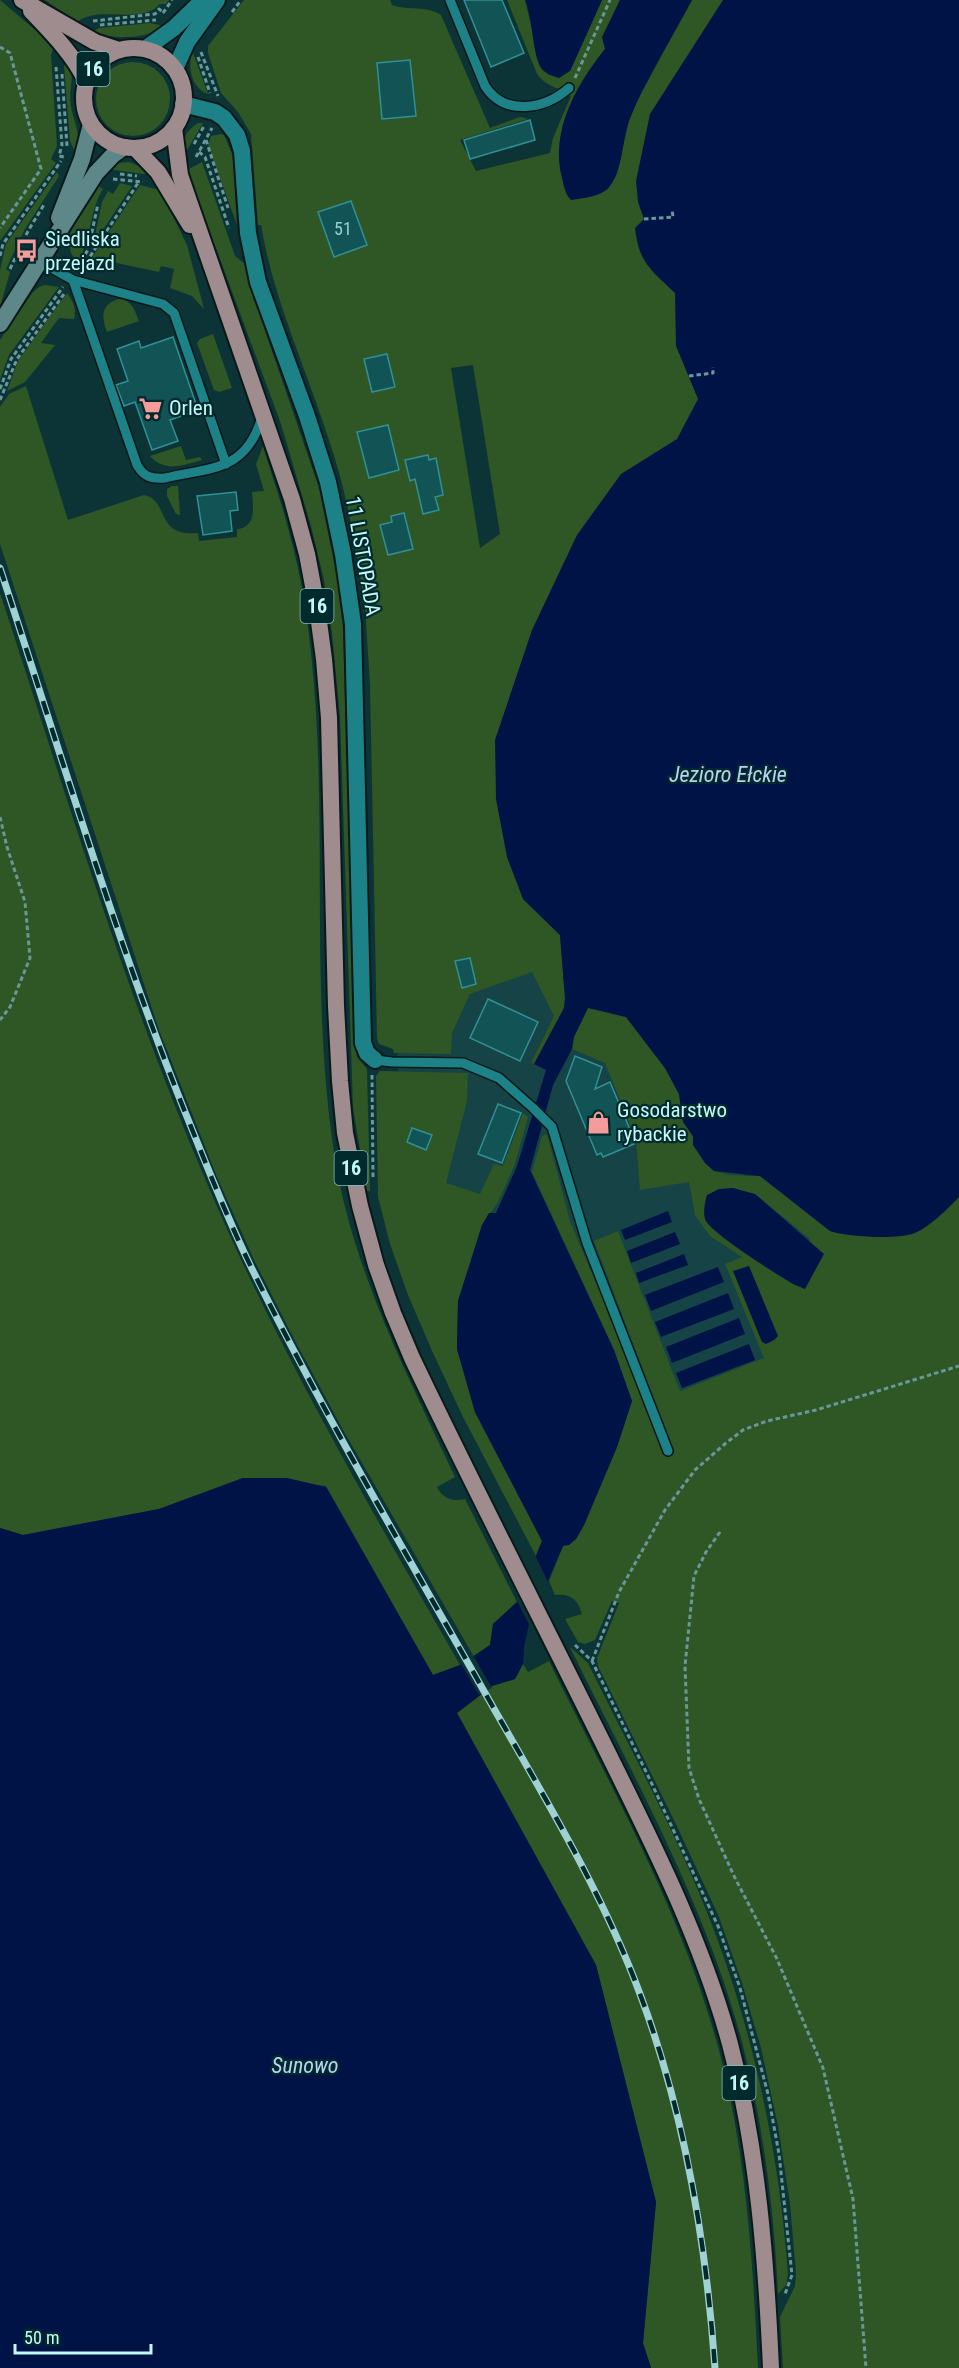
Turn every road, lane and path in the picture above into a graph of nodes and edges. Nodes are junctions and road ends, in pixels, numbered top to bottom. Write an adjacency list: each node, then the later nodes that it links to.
1 (21, 0): 10 (main road, 16); 13 (main road, 16)
2 (172, 0): 7 (path)
3 (203, 0): 9 (street)
4 (217, 0): 12 (street)
5 (450, 0): 14 (lane)
6 (610, 0): 14 (path)
7 (163, 13)
8 (0, 47): 28 (path)
9 (145, 49): 10 (main road, 16); 12 (main road)
10 (119, 50): 13 (main road, 16)
11 (201, 51): 15 (path)
12 (175, 69): 16 (main road, 16)
13 (86, 81): 17 (main road, 16)
14 (569, 88)
15 (217, 100)
16 (183, 104): 18 (main road, 16); 43 (street, 11 LISTOPADA)
17 (91, 124): 20 (main road, 16); 32 (main road)
18 (174, 128): 20 (main road); 31 (main road, 16)
19 (206, 138): 27 (path)
20 (130, 148): 31 (main road, 16); 32 (main road)
21 (192, 148): 29 (path)
22 (68, 153): 30 (path)
23 (50, 195): 33 (path)
24 (99, 200): 34 (path)
25 (672, 208): 26 (path)
26 (644, 219)
27 (233, 224)
28 (0, 228)
29 (230, 230)
30 (0, 256)
31 (208, 257): 39 (main road, 16)
32 (42, 259): 34 (lane); 35 (main road)
33 (10, 269)
34 (71, 279): 38 (path); 40 (lane); 40 (lane)
35 (0, 324)
36 (713, 367): 37 (path)
37 (689, 376)
38 (0, 390)
39 (263, 412): 40 (lane); 49 (main road, 16)
40 (226, 465)
41 (0, 818): 42 (path)
42 (0, 1020)
43 (375, 1060): 44 (path); 46 (lane)
44 (373, 1182)
45 (959, 1366): 48 (path)
46 (668, 1451)
47 (720, 1532): 50 (path)
48 (592, 1661)
49 (771, 2368)
50 (866, 2368)

